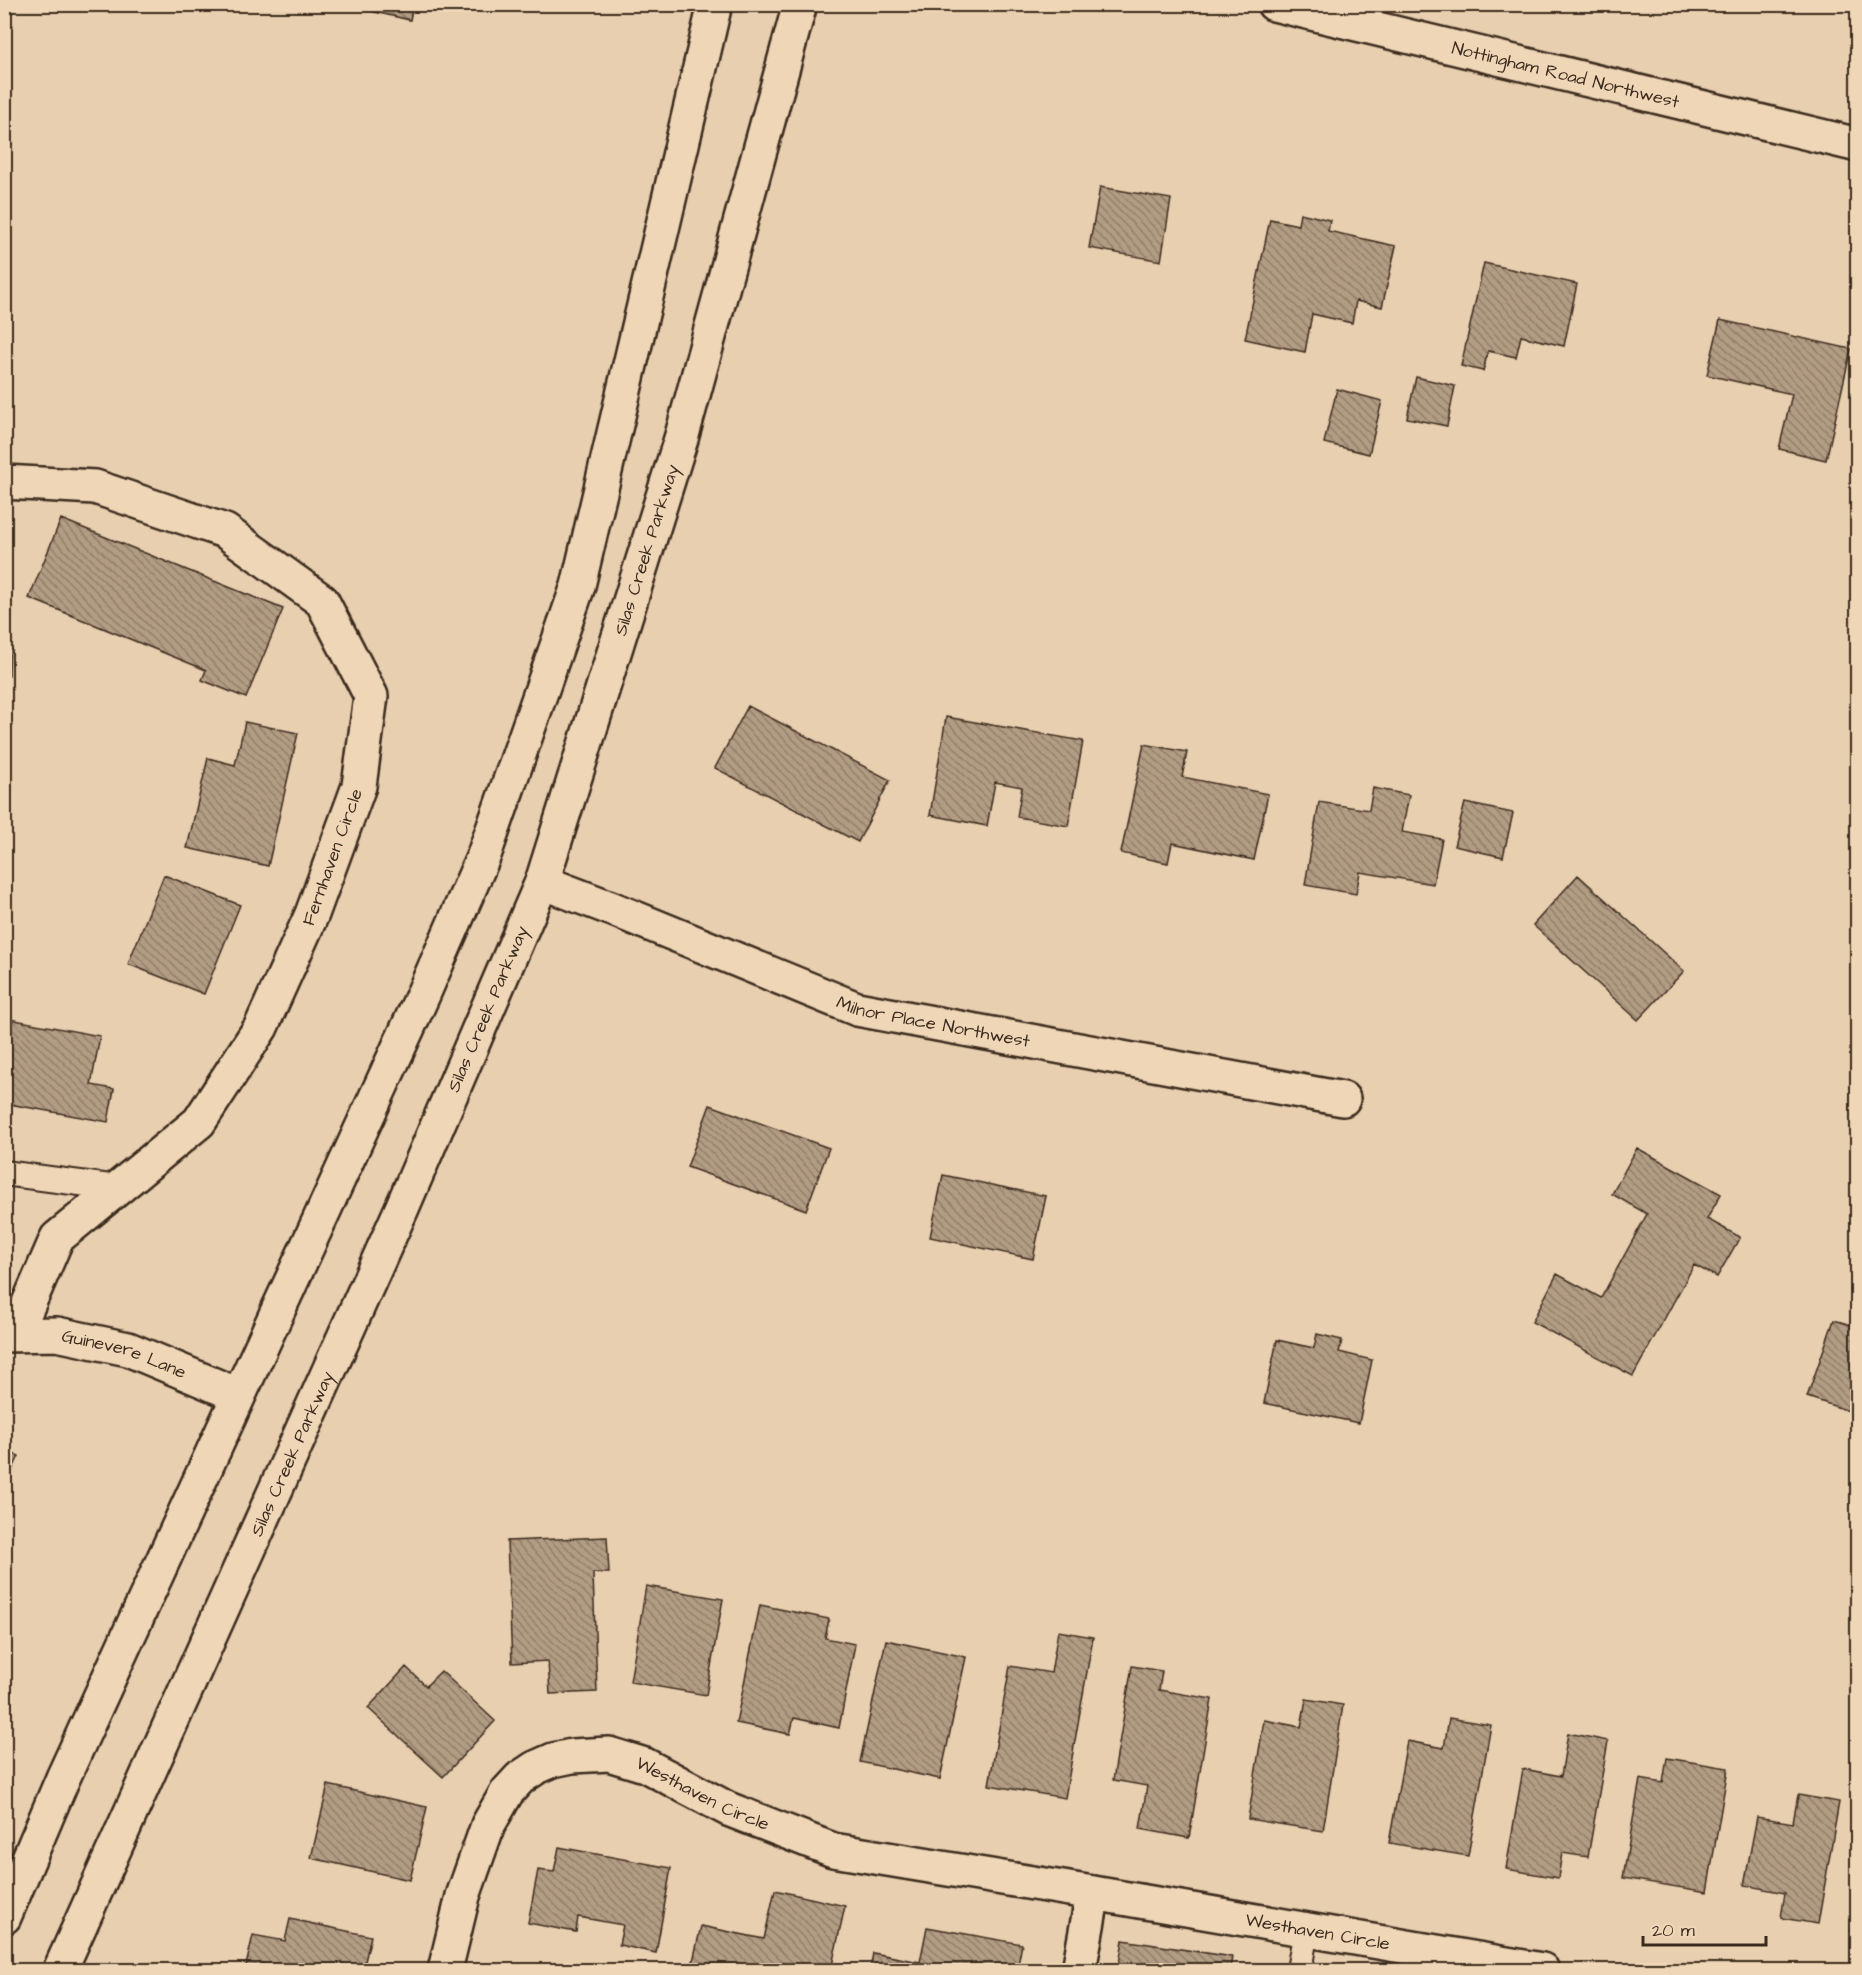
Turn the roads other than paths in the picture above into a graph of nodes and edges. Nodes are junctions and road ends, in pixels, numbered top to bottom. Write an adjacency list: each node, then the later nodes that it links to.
1 (715, 4): 11 (street)
2 (800, 4): 6 (street, Silas Creek Parkway)
3 (1274, 4): 4 (street, Nottingham Road Northwest)
4 (1857, 145)
5 (4, 482): 9 (street, Fernhaven Circle)
6 (542, 882): 7 (street, Milnor Place Northwest); 15 (street, Silas Creek Parkway)
7 (1343, 1099)
8 (4, 1173): 9 (lane)
9 (118, 1188): 10 (street, Fernhaven Circle)
10 (10, 1334): 11 (street, Guinevere Lane)
11 (238, 1395): 13 (street)
12 (1093, 1893): 14 (street, Westhaven Circle); 16 (street, Westhaven Circle); 17 (street)
13 (4, 1917)
14 (1306, 1930): 18 (lane); 19 (street, Westhaven Circle)
15 (60, 1971)
16 (445, 1971)
17 (1079, 1971)
18 (1299, 1971)
19 (1542, 1971)

